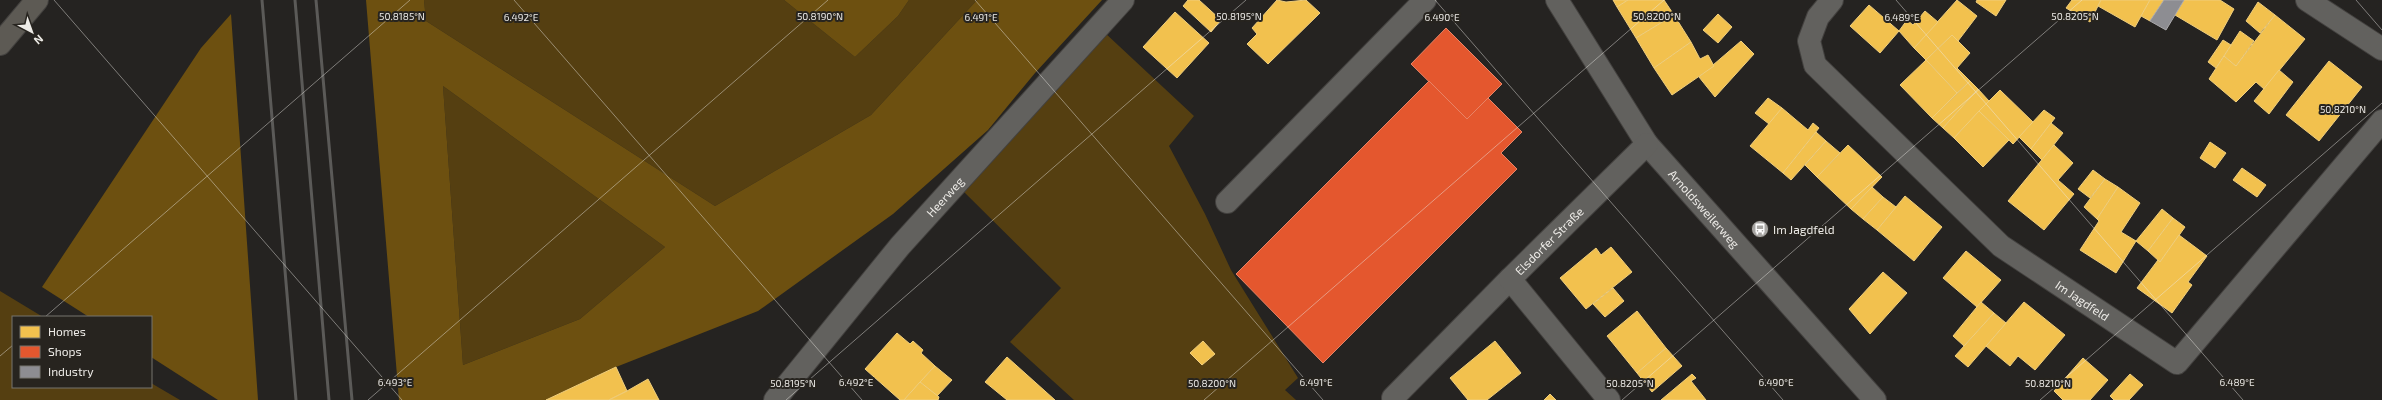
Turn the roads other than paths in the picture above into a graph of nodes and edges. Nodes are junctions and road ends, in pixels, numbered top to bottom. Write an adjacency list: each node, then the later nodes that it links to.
1 (37, 0): 7 (main road)
2 (1123, 0): 14 (street, Heerweg)
3 (1425, 0): 11 (street)
4 (1557, 0): 10 (street, Arnoldsweilerweg)
5 (1832, 0): 9 (street, Im Jagdfeld)
6 (2307, 0): 8 (street)
7 (0, 44)
8 (2382, 49)
9 (2382, 121)
10 (1647, 144): 12 (street, Elsdorfer Straße); 16 (street, Arnoldsweilerweg)
11 (1227, 202)
12 (1510, 279): 13 (street); 15 (street, Elsdorfer Straße)
13 (1393, 398)
14 (775, 400)
15 (1609, 400)
16 (1876, 400)

